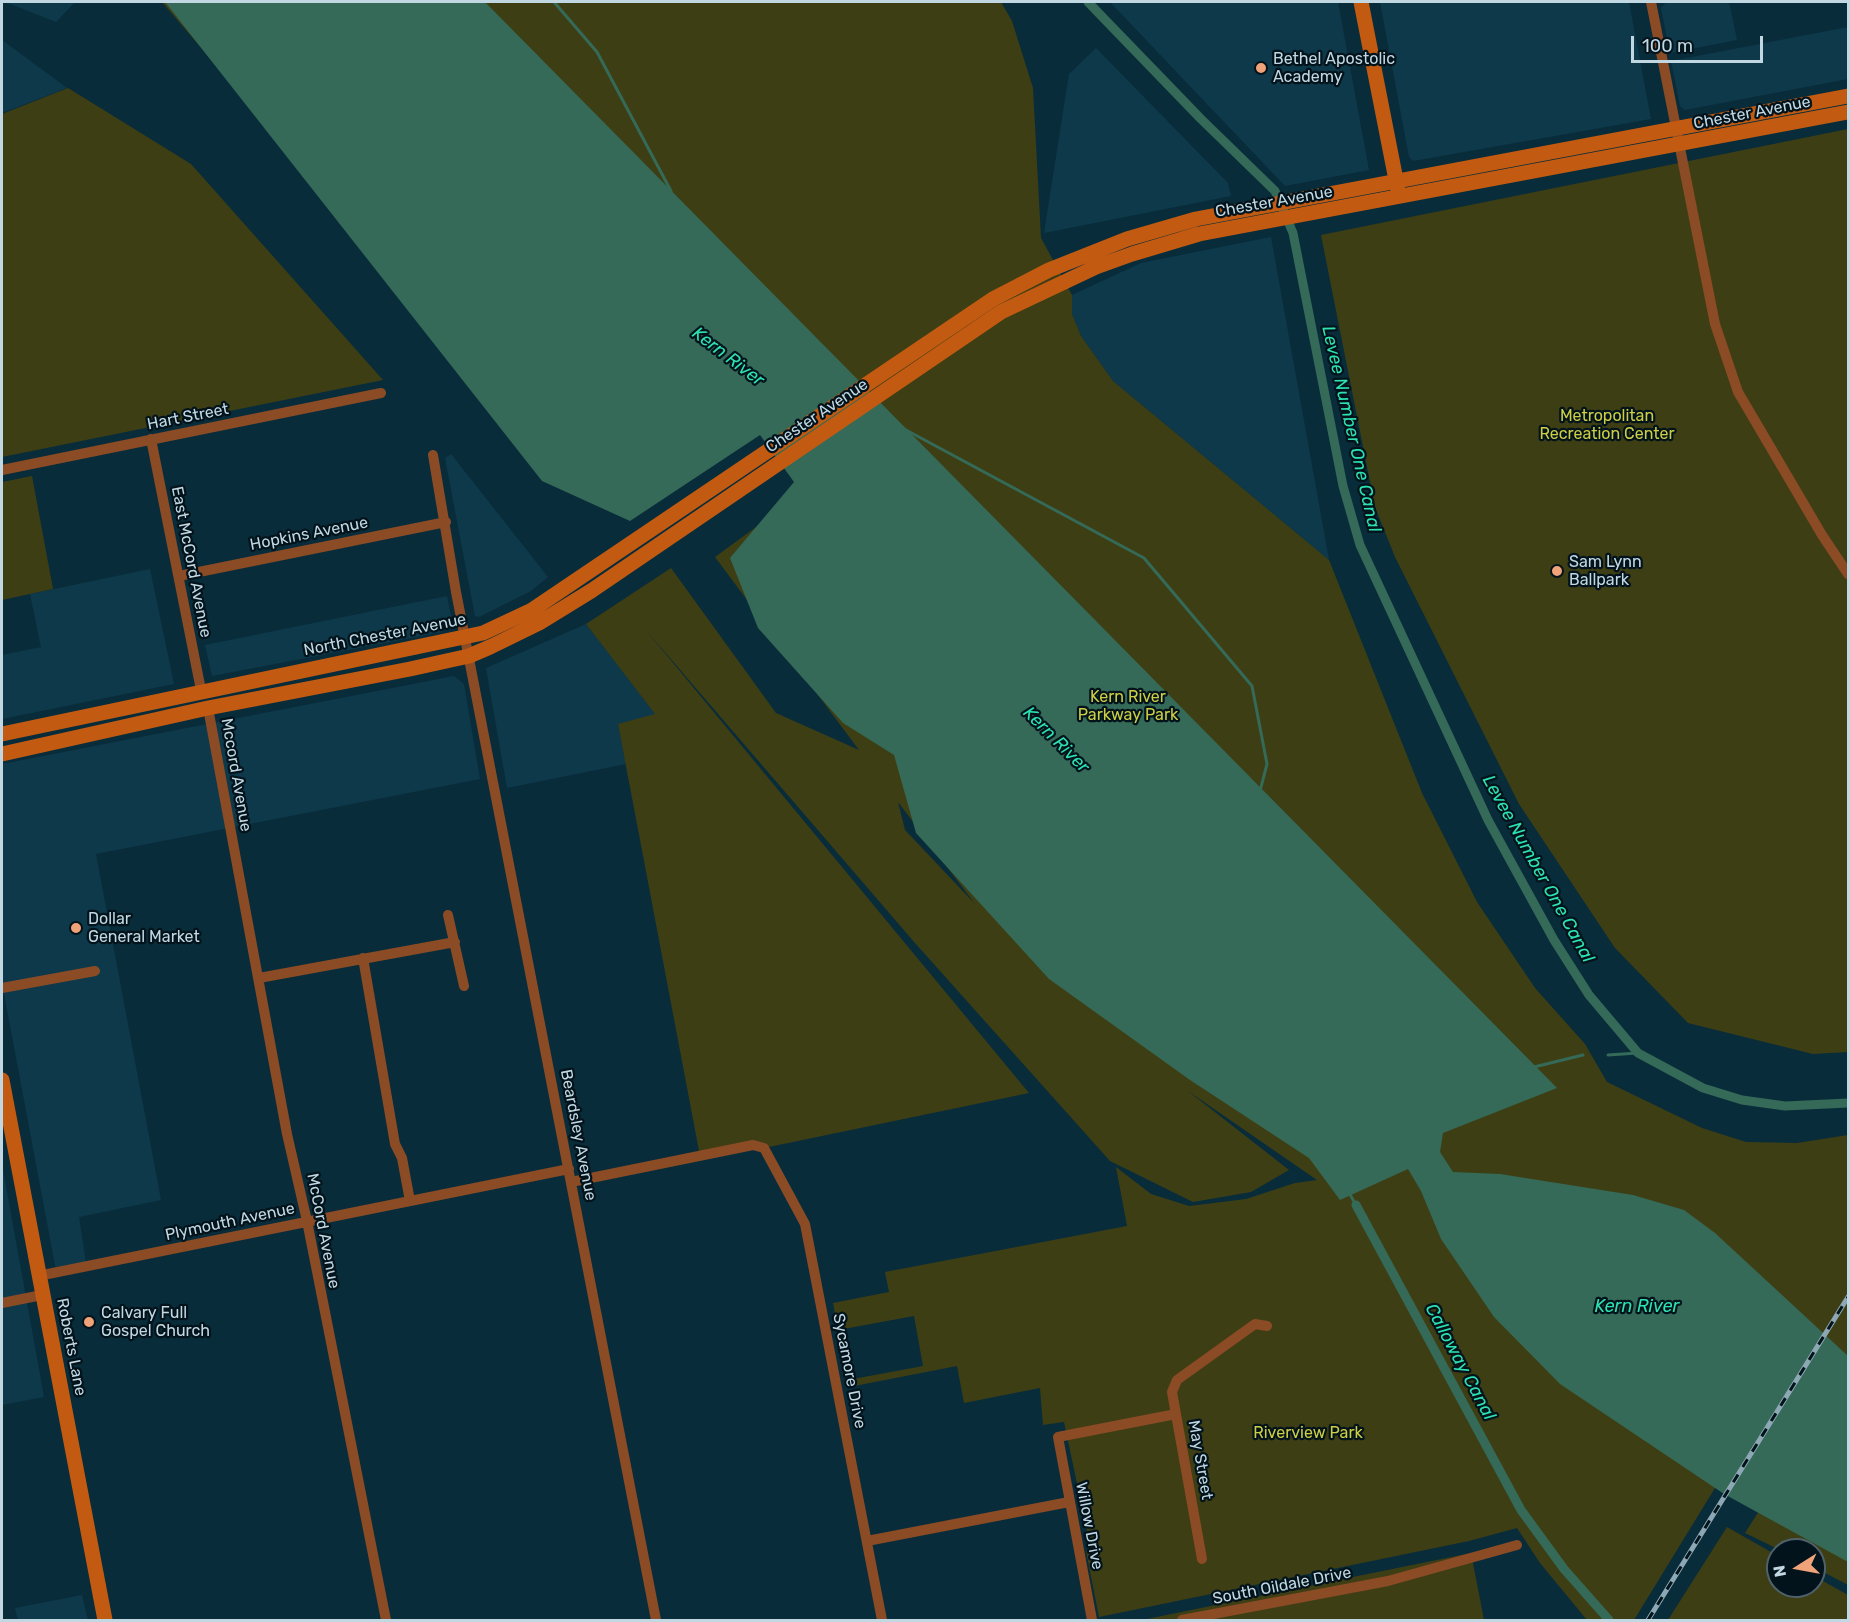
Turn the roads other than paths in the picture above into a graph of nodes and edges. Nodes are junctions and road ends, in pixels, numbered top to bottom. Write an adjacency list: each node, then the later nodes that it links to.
1 (1361, 2): 7 (main road)
2 (1651, 2): 5 (street)
3 (1848, 96): 5 (main road, Chester Avenue)
4 (1848, 112): 6 (main road, Chester Avenue)
5 (1675, 131): 6 (street); 7 (main road, Chester Avenue)
6 (1678, 146): 8 (main road, Chester Avenue); 15 (street)
7 (1397, 182): 8 (main road); 11 (main road, Chester Avenue)
8 (1400, 197): 18 (main road, Chester Avenue)
9 (381, 393): 10 (street, Hart Street)
10 (151, 439): 13 (street, Hart Street); 16 (street, East McCord Avenue)
11 (764, 453): 17 (main road, North Chester Avenue)
12 (433, 455): 14 (street, Beardsley Avenue)
13 (2, 470)
14 (446, 522): 16 (street, Hopkins Avenue); 17 (street, Beardsley Avenue)
15 (1848, 574)
16 (179, 576): 20 (street, East McCord Avenue)
17 (466, 638): 18 (street, Beardsley Avenue); 19 (main road, North Chester Avenue)
18 (469, 656): 21 (main road); 34 (street, Beardsley Avenue)
19 (246, 681): 20 (main road, North Chester Avenue); 21 (main road)
20 (201, 690): 22 (main road); 23 (main road, North Chester Avenue)
21 (208, 708): 22 (main road); 25 (street, Mccord Avenue)
22 (176, 715): 24 (main road)
23 (2, 734)
24 (2, 754)
25 (234, 848): 30 (street, McCord Avenue)
26 (448, 915): 27 (street)
27 (455, 942): 28 (street); 31 (street)
28 (363, 958): 30 (street); 36 (street)
29 (95, 971): 32 (street)
30 (259, 978): 37 (street, McCord Avenue)
31 (464, 986)
32 (2, 988)
33 (2, 1080): 38 (main road, Roberts Lane)
34 (569, 1170): 35 (street, Beardsley Avenue); 36 (street, Plymouth Avenue)
35 (571, 1182): 45 (street, Sycamore Drive); 50 (street, Beardsley Avenue)
36 (410, 1201): 37 (street, Plymouth Avenue)
37 (307, 1221): 38 (street, Plymouth Avenue); 49 (street, McCord Avenue)
38 (38, 1276): 39 (main road, Roberts Lane)
39 (42, 1295): 40 (street); 48 (main road, Roberts Lane)
40 (2, 1303)
41 (1267, 1326): 42 (street)
42 (1176, 1414): 43 (street, May Street); 47 (street, May Street)
43 (1058, 1437): 44 (street, Willow Drive)
44 (1069, 1502): 45 (street); 52 (street, Willow Drive)
45 (867, 1541): 51 (street, Sycamore Drive)
46 (1517, 1545): 53 (street, South Oildale Drive)
47 (1202, 1559)
48 (105, 1620)
49 (386, 1620)
50 (656, 1620)
51 (882, 1620)
52 (1092, 1620)
53 (1182, 1620)

